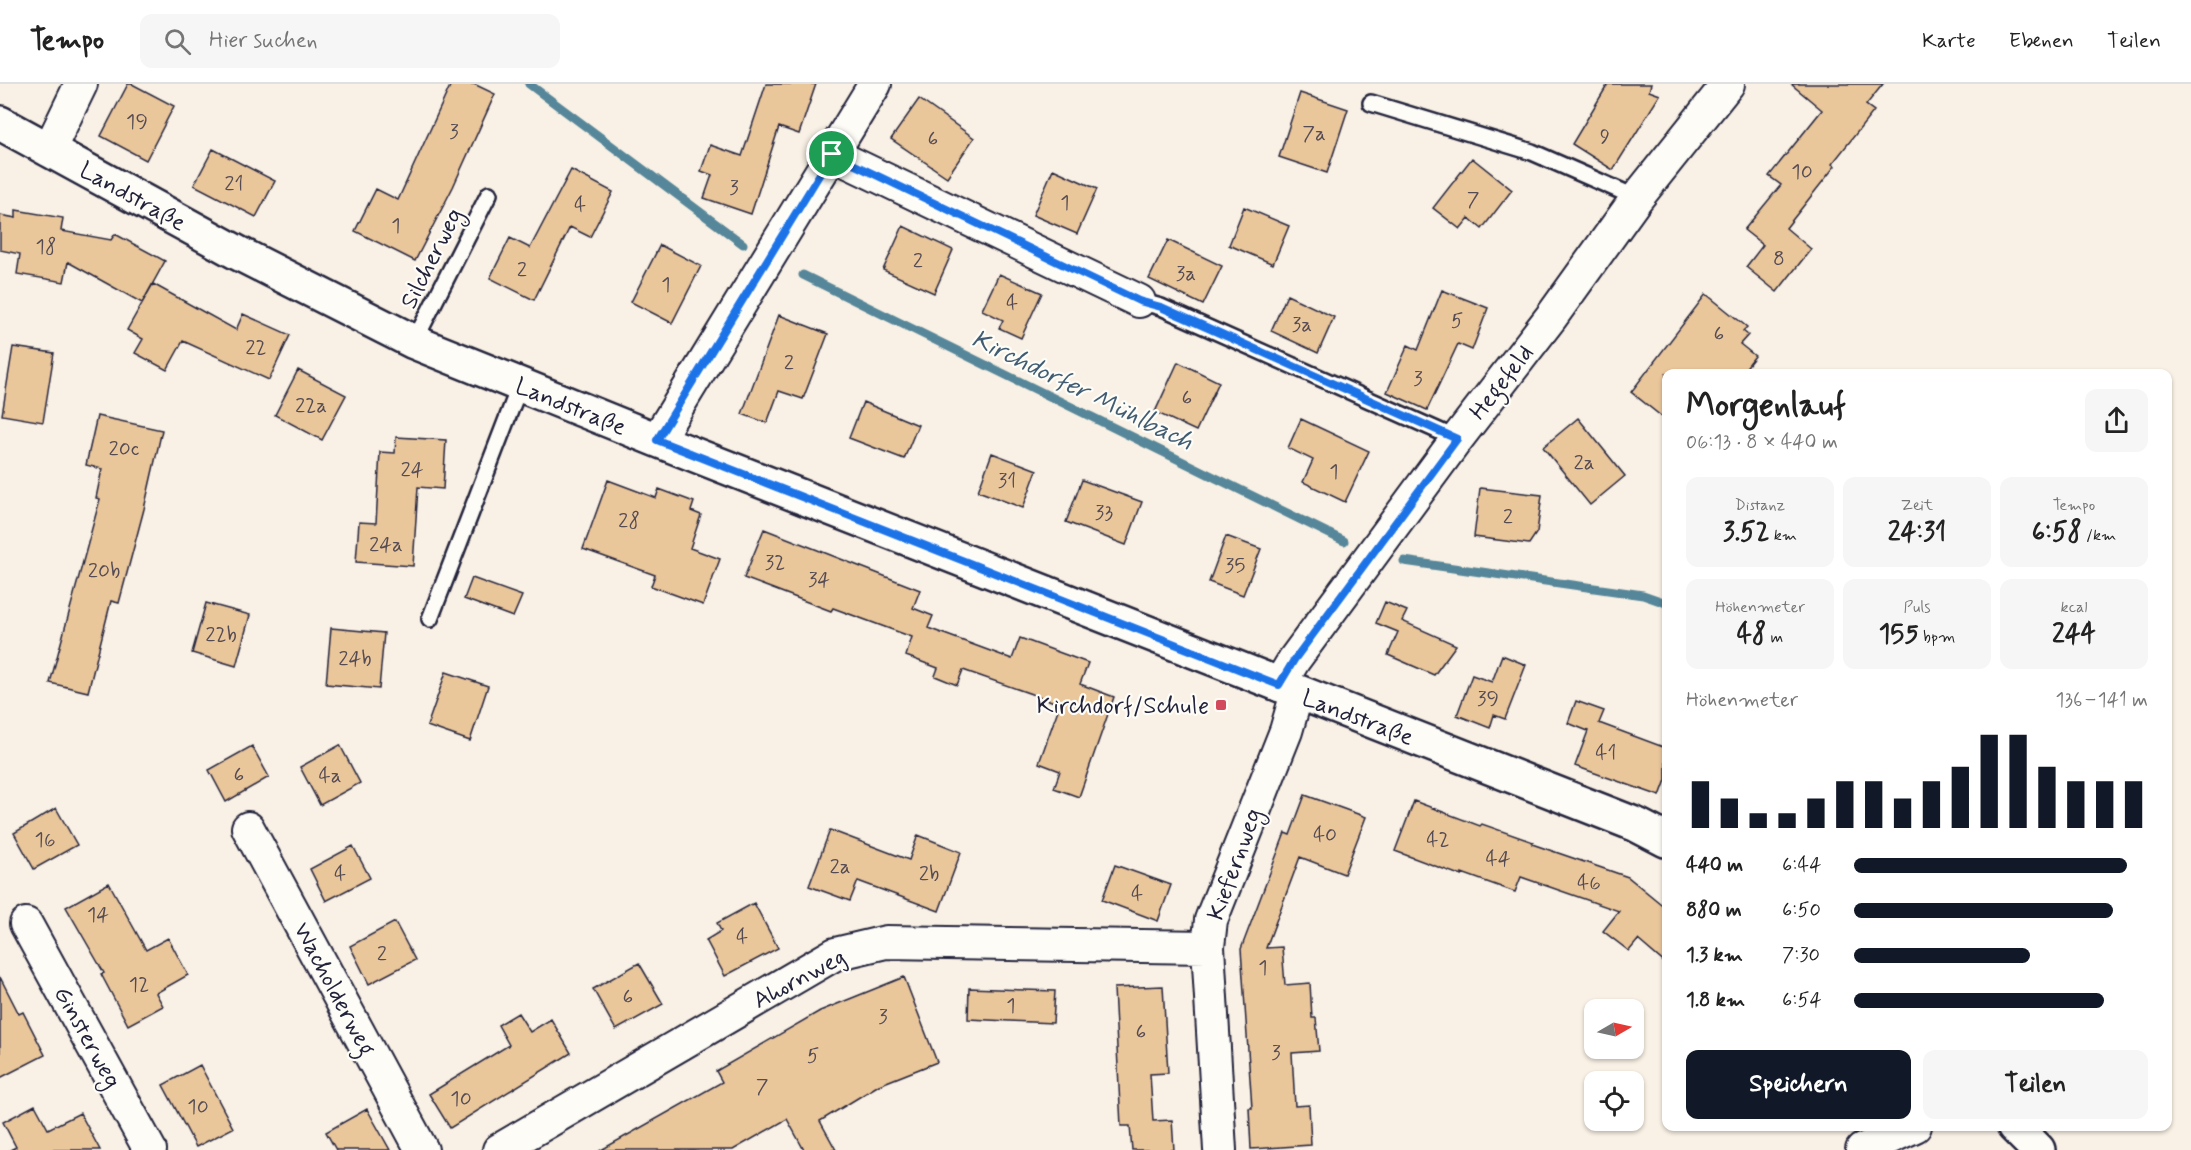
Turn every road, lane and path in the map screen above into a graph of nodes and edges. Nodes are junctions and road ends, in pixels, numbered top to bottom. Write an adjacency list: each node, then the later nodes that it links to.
1 (81, 84): 6 (street)
2 (875, 84): 7 (street)
3 (1728, 84): 9 (street, Hegefeld)
4 (1371, 103): 9 (lane)
5 (0, 123): 6 (street, Landstraße)
6 (49, 150): 11 (street, Landstraße)
7 (832, 154): 10 (street); 14 (street)
8 (489, 194): 11 (lane, Silcherweg)
9 (1637, 198): 13 (street, Hegefeld)
10 (1139, 301): 13 (lane)
11 (414, 342): 12 (street, Landstraße)
12 (520, 385): 14 (street, Landstraße); 15 (lane)
13 (1457, 439): 16 (street, Hegefeld)
14 (657, 440): 16 (street, Landstraße)
15 (430, 619)
16 (1288, 689): 18 (street, Landstraße); 20 (street, Kiefernweg)
17 (248, 828): 24 (street, Wacholderweg)
18 (1662, 838)
19 (26, 924): 23 (street, Ginsterweg)
20 (1208, 947): 25 (street, Ahornweg); 26 (street, Kiefernweg)
21 (1904, 1131): 27 (street)
22 (2019, 1131): 28 (street)
23 (150, 1150)
24 (422, 1150)
25 (499, 1150)
26 (1220, 1150)
27 (1862, 1150)
28 (2038, 1150)

